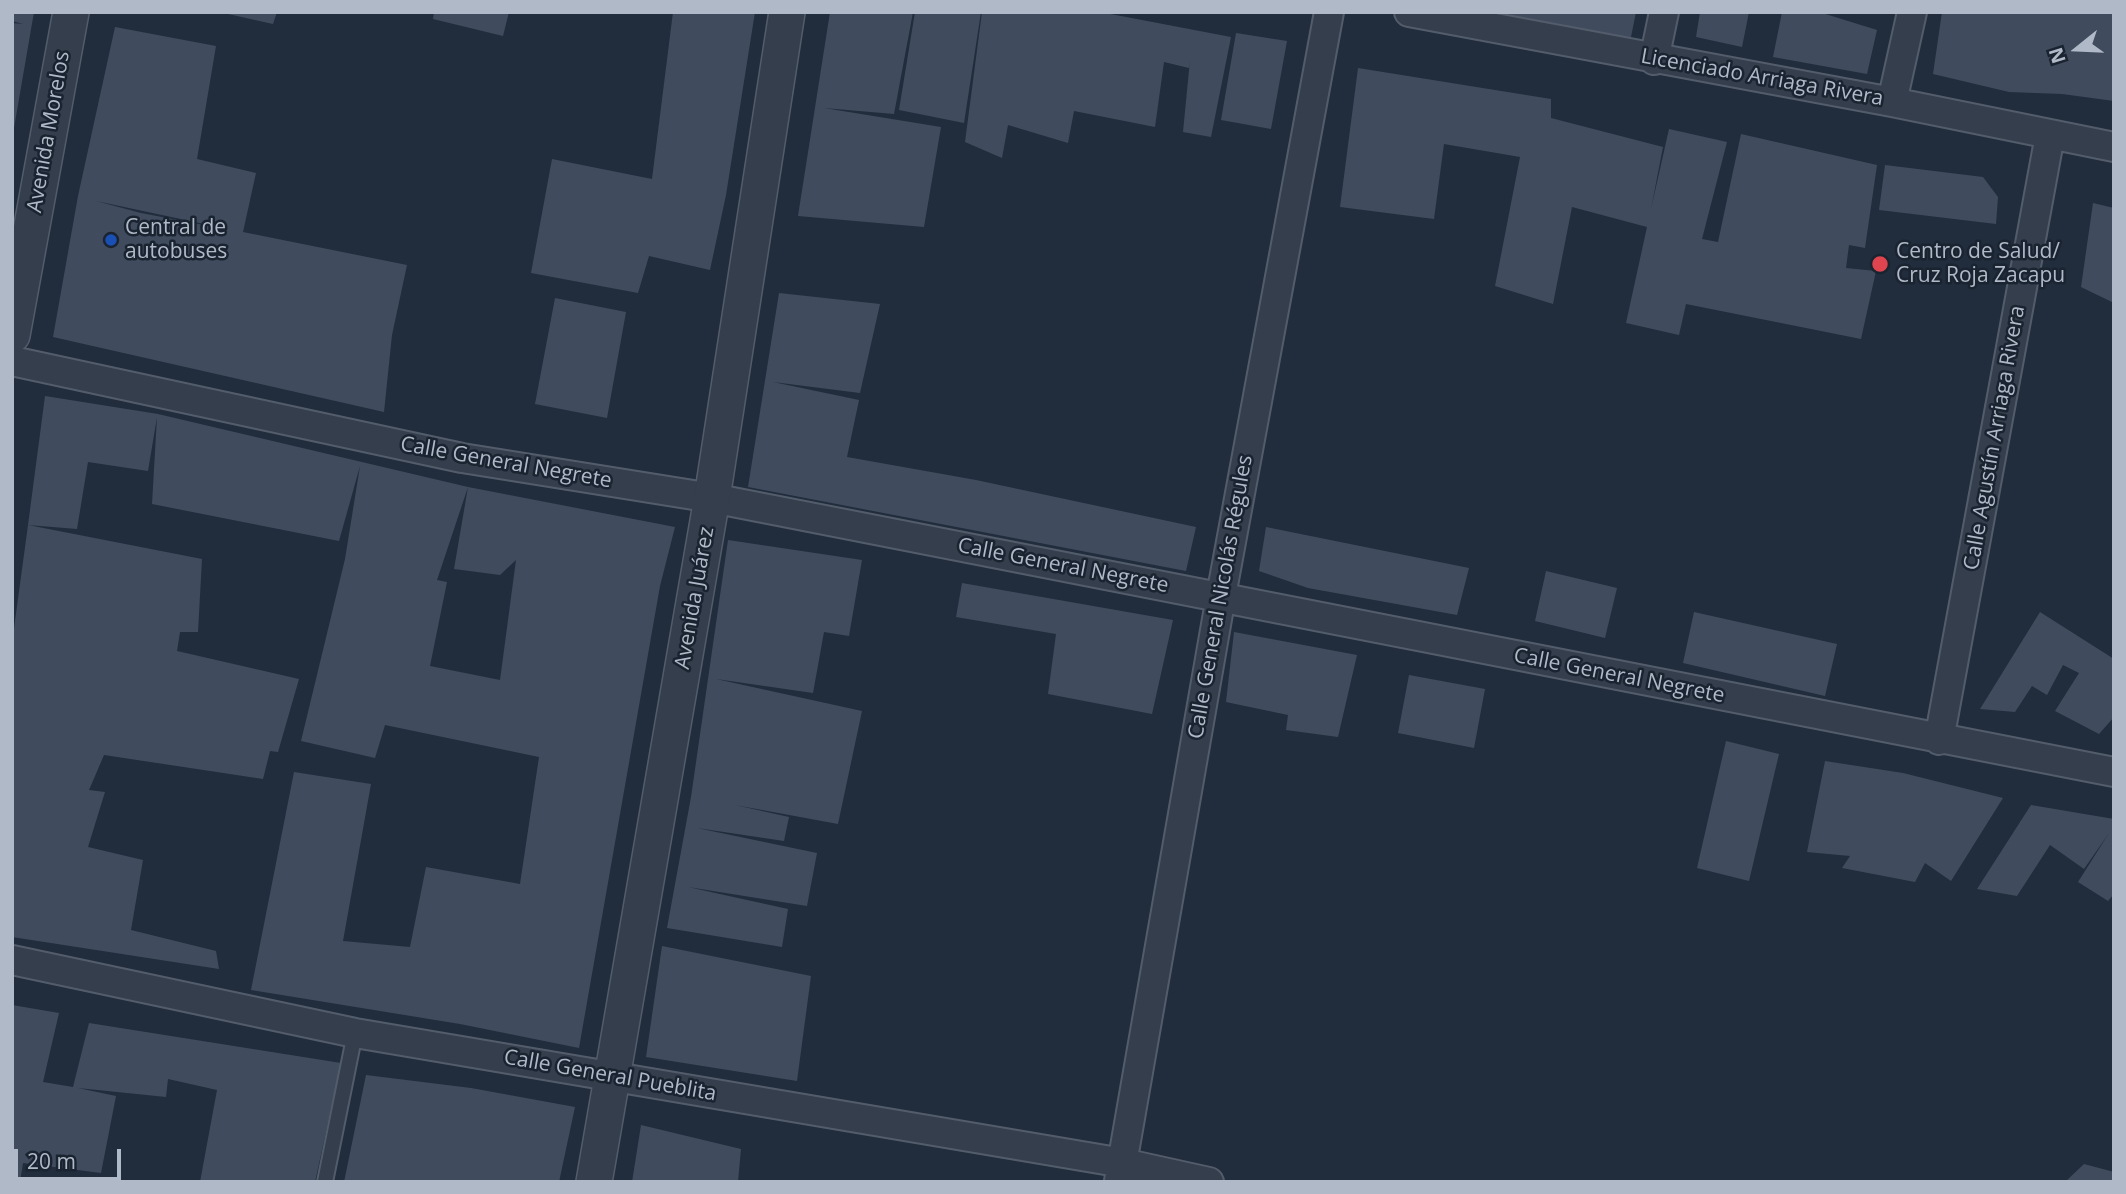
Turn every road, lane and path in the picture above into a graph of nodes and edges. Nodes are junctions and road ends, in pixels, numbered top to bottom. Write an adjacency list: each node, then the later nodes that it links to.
1 (71, 12): 11 (street, Avenida Morelos)
2 (787, 12): 13 (street, Avenida Juárez)
3 (1329, 12): 14 (street, Calle General Nicolás Régules)
4 (1409, 12): 7 (street, Licenciado Arriaga Rivera)
5 (1664, 12): 7 (street)
6 (1912, 12): 8 (street)
7 (1654, 60): 8 (street, Licenciado Arriaga Rivera)
8 (1892, 102): 9 (street, Licenciado Arriaga Rivera)
9 (2050, 135): 10 (street, Licenciado Arriaga Rivera); 15 (street, Calle Agustín Arriaga Rivera)
10 (2114, 147)
11 (12, 335)
12 (12, 361): 13 (street, Calle General Negrete)
13 (712, 498): 14 (street, Calle General Negrete); 19 (street, Avenida Juárez)
14 (1221, 596): 15 (street, Calle General Negrete); 20 (street, Calle General Nicolás Régules)
15 (1939, 740): 16 (street, Calle General Negrete)
16 (2114, 772)
17 (12, 960): 18 (street, Calle General Pueblita)
18 (355, 1033): 19 (street, Calle General Pueblita); 21 (lane)
19 (613, 1077): 20 (street, Calle General Pueblita); 22 (street, Avenida Juárez)
20 (1121, 1172): 23 (street, Calle General Pueblita)
21 (326, 1182)
22 (594, 1182)
23 (1209, 1182)

